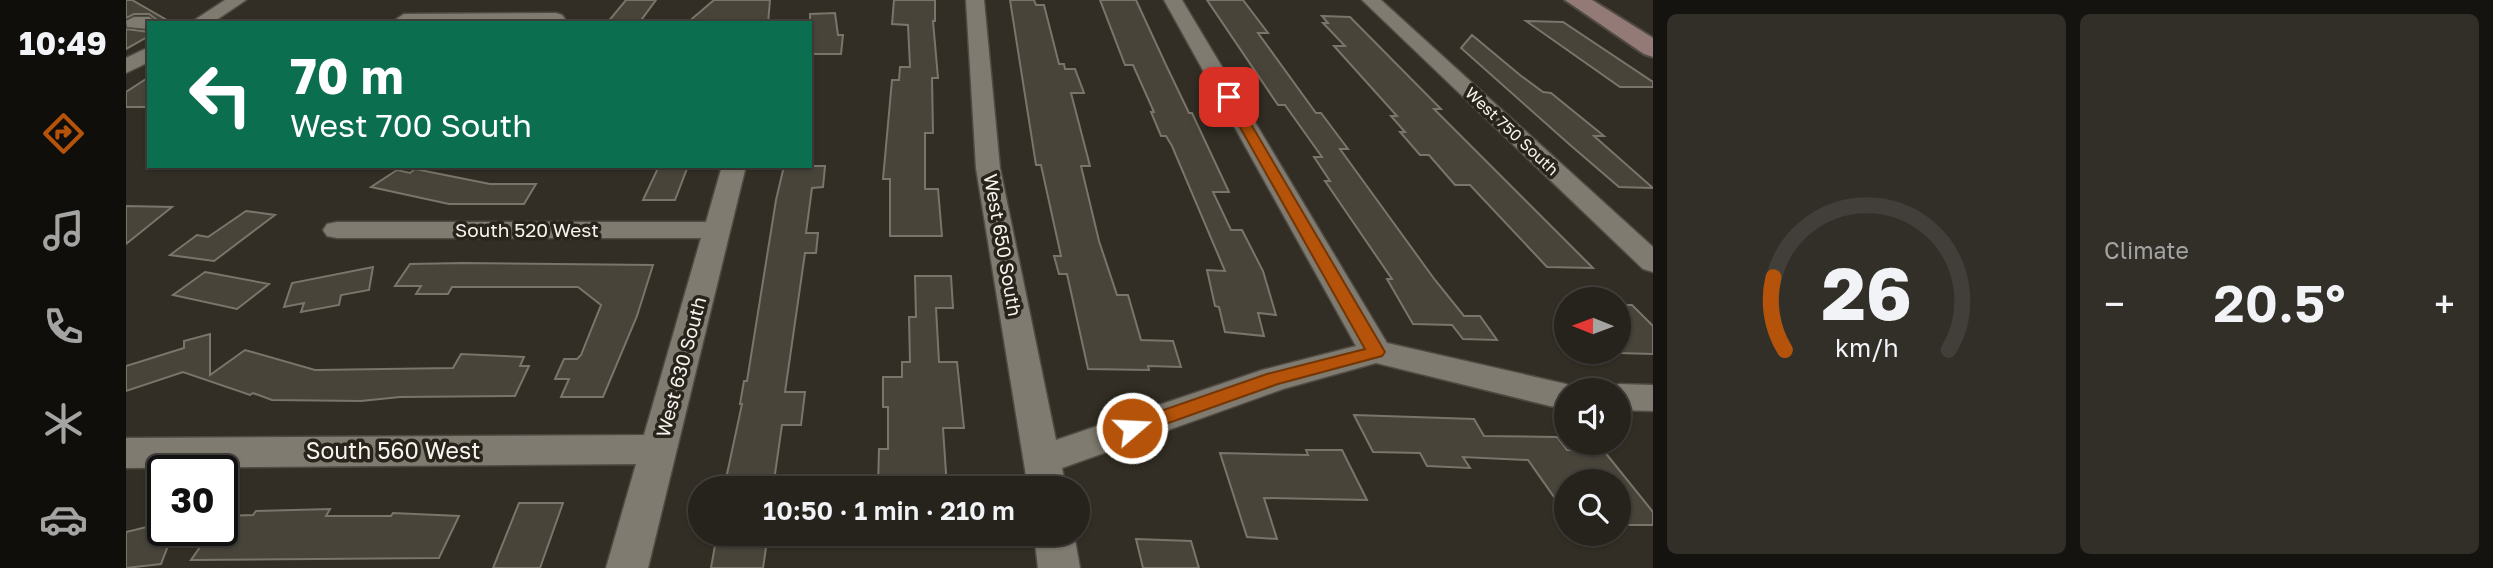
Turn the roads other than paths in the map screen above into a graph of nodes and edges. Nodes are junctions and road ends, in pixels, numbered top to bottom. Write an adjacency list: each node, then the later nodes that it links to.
1 (237, 0): 8 (street)
2 (427, 0): 9 (street)
3 (975, 0): 23 (street, West 650 South)
4 (1173, 0): 17 (street)
5 (1371, 0): 16 (street, West 750 South)
6 (1576, 0): 10 (street)
7 (556, 19): 9 (street)
8 (202, 21)
9 (400, 21)
10 (1653, 49)
11 (147, 54): 12 (street)
12 (126, 67)
13 (733, 168): 15 (street, West 630 South)
14 (337, 230): 15 (street, South 520 West)
15 (717, 230): 21 (street, West 630 South)
16 (1653, 263)
17 (1376, 352): 18 (street); 23 (street)
18 (1554, 394)
19 (1631, 397): 20 (street)
20 (1653, 398)
21 (660, 449): 22 (street, South 560 West); 25 (street, West 630 South)
22 (126, 453)
23 (1045, 474)
24 (1056, 546): 26 (street)
25 (627, 568)
26 (1059, 568)

